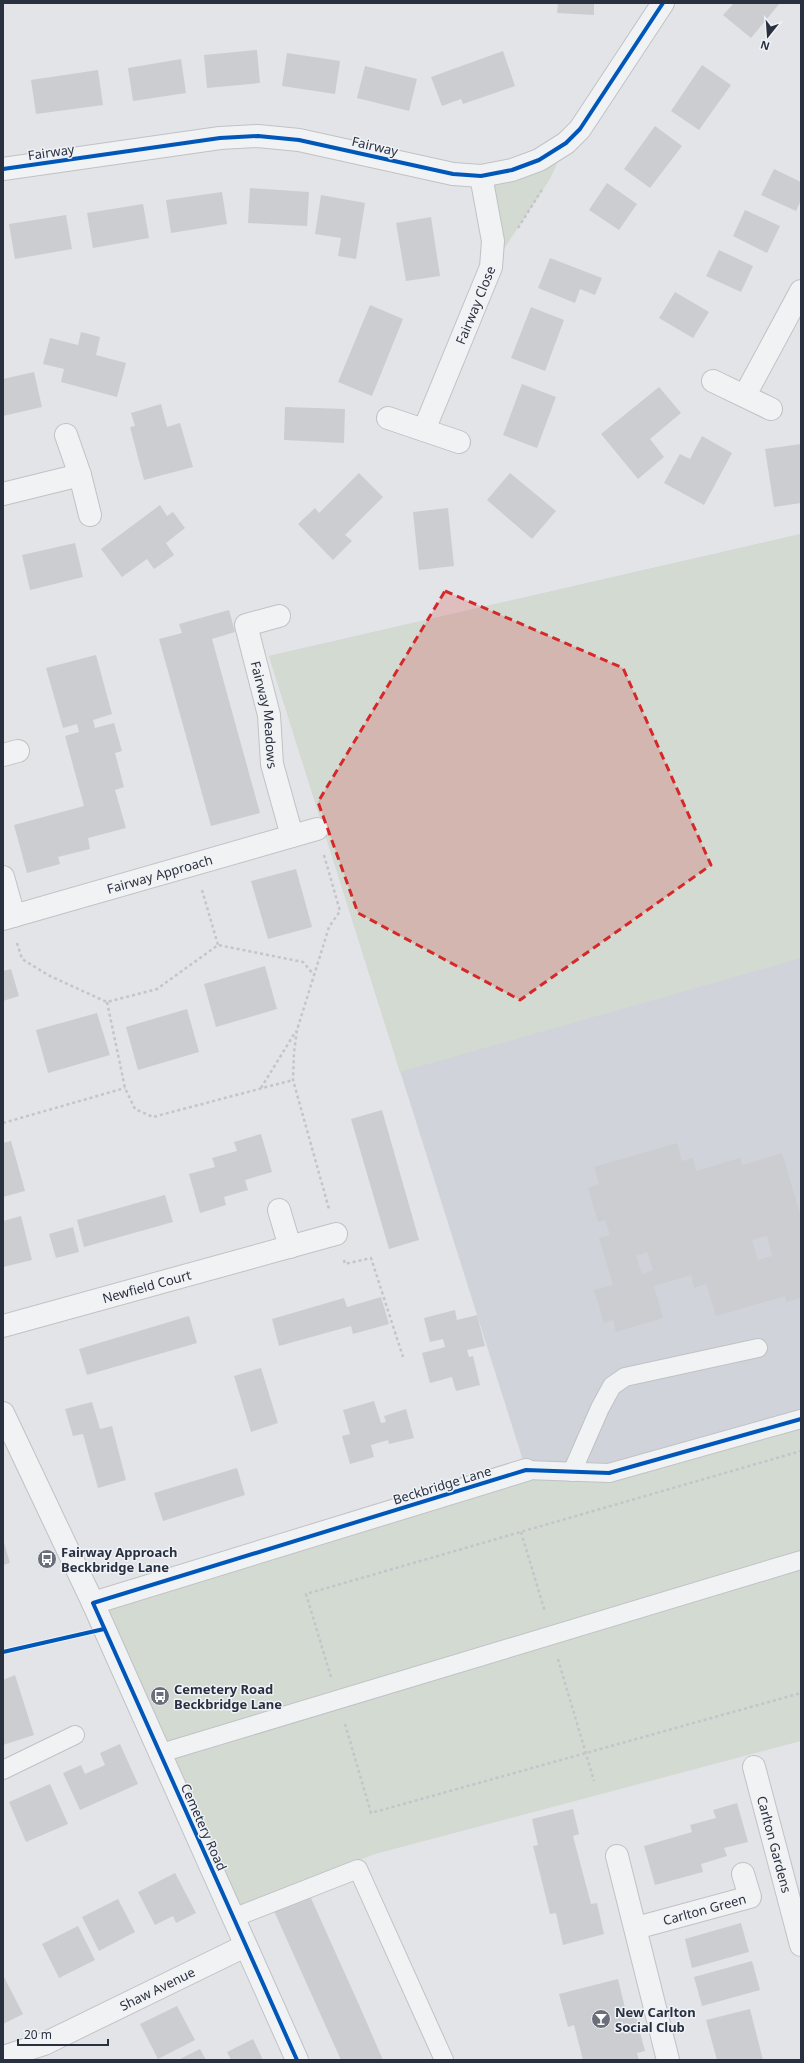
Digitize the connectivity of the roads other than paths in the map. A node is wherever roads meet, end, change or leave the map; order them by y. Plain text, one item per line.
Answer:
1 (663, 3) edge
2 (3, 169) edge
3 (481, 176) junction
4 (801, 291) edge
5 (713, 381) dead end
6 (744, 396) junction
7 (771, 409) dead end
8 (388, 418) dead end
9 (424, 430) junction
10 (66, 435) dead end
11 (460, 442) dead end
12 (80, 475) junction
13 (3, 494) edge
14 (90, 515) dead end
15 (279, 616) dead end
16 (317, 829) road end
17 (292, 836) junction
18 (3, 877) edge
19 (9, 918) edge
20 (279, 1210) dead end
21 (336, 1234) road end
22 (290, 1247) junction
23 (3, 1326) edge
24 (758, 1348) dead end
25 (3, 1413) edge
26 (801, 1419) edge
27 (10, 1445) edge
28 (526, 1470) joint
29 (572, 1472) junction
30 (801, 1560) edge
31 (93, 1603) junction
32 (75, 1735) dead end
33 (161, 1753) junction
34 (754, 1767) dead end
35 (3, 1770) edge
36 (616, 1856) dead end
37 (743, 1874) dead end
38 (233, 1918) junction
39 (636, 1928) junction
40 (801, 1945) edge
41 (245, 1946) junction
42 (3, 2057) edge
43 (297, 2060) edge
44 (444, 2060) edge
45 (668, 2060) edge

1 - 3 street, Fairway
2 - 3 street, Fairway
3 - 9 street, Fairway Close
4 - 6 street
5 - 6 street
6 - 7 street
8 - 9 street
9 - 11 street
10 - 12 street
12 - 13 street
12 - 14 street
15 - 17 street, Fairway Meadows
16 - 17 street, Fairway Approach
17 - 19 street, Fairway Approach
18 - 19 street
20 - 22 street
21 - 22 street, Newfield Court
22 - 23 street, Newfield Court
24 - 29 lane
25 - 27 street
26 - 29 lane, Beckbridge Lane
27 - 31 street
28 - 29 lane, Beckbridge Lane
28 - 31 street, Beckbridge Lane
30 - 33 lane
31 - 33 street, Cemetery Road
32 - 35 lane
33 - 38 street, Cemetery Road
34 - 40 street, Carlton Gardens
36 - 39 street
37 - 39 street, Carlton Green
38 - 41 street, Cemetery Road
38 - 44 lane
39 - 45 street
41 - 42 street, Shaw Avenue
41 - 43 street, Cemetery Road

